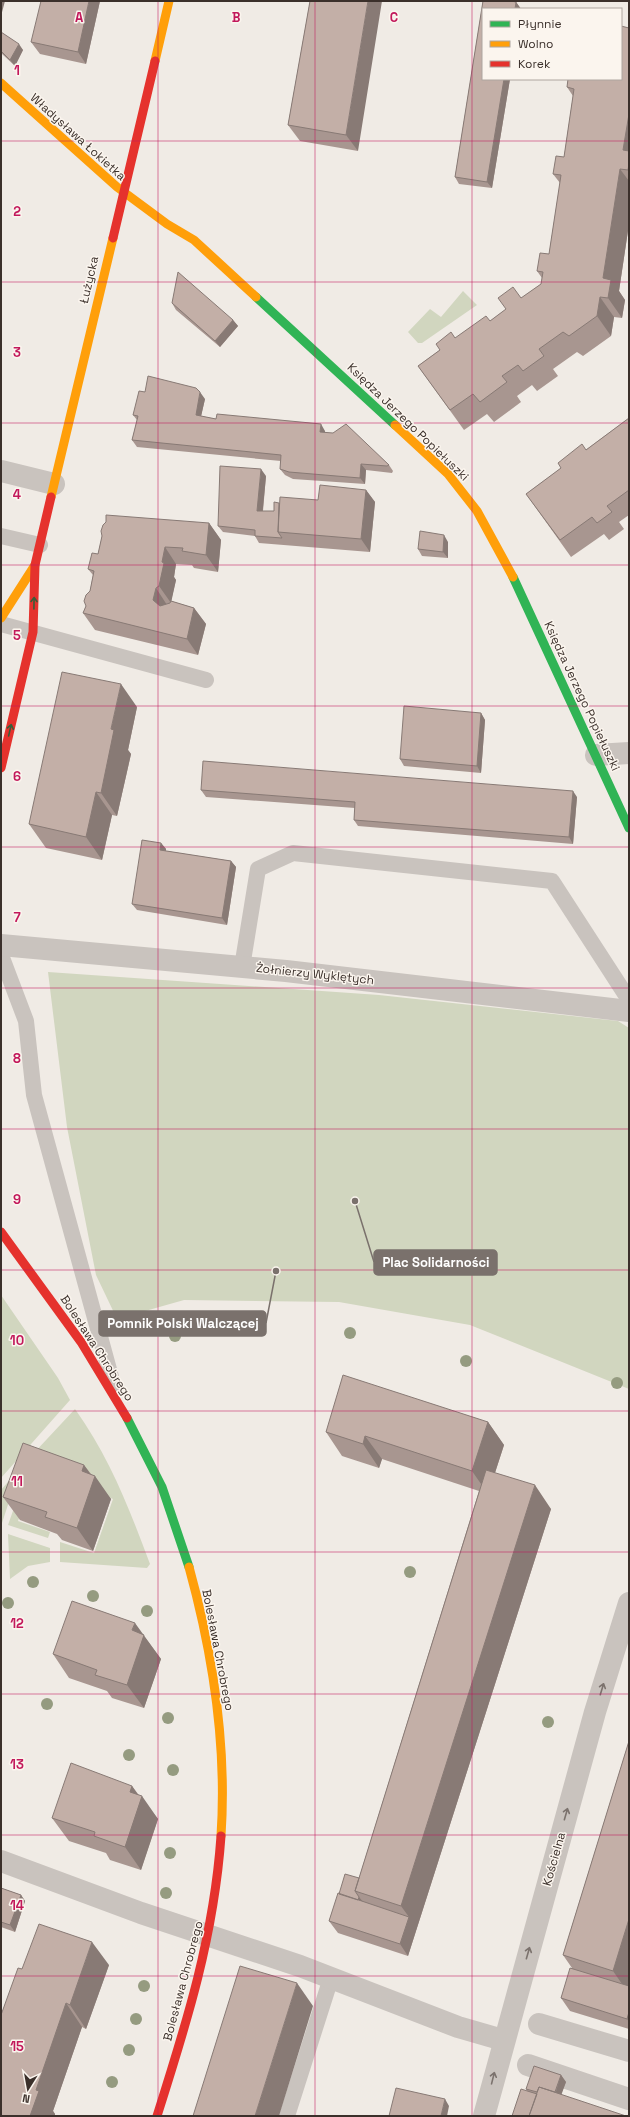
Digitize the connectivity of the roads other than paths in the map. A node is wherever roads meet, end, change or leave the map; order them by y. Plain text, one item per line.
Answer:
1 (169, 1) edge
2 (1, 83) edge
3 (122, 192) junction
4 (1, 471) edge
5 (54, 484) junction
6 (1, 536) edge
7 (40, 545) junction
8 (35, 565) junction
9 (1, 618) edge
10 (1, 624) edge
11 (33, 632) junction
12 (206, 680) dead end
13 (629, 753) edge
14 (596, 755) junction
15 (1, 768) edge
16 (629, 828) edge
17 (1, 945) edge
18 (1, 955) edge
19 (242, 967) junction
20 (629, 1000) edge
21 (629, 1011) edge
22 (1, 1232) edge
23 (117, 1401) junction
24 (629, 1603) edge
25 (622, 1647) edge
26 (1, 1861) edge
27 (209, 1935) junction
28 (331, 1978) junction
29 (539, 2024) dead end
30 (503, 2040) junction
31 (629, 2051) edge
32 (528, 2065) dead end
33 (629, 2099) edge
34 (157, 2116) edge
35 (288, 2116) edge
36 (484, 2116) edge

1 - 3 street, Łużycka
2 - 3 street, Władysława Łokietka
3 - 5 street, Łużycka
3 - 14 street, Księdza Jerzego Popiełuszki
4 - 5 street
5 - 7 street, Łużycka
6 - 7 lane
7 - 8 street, Łużycka
8 - 9 street, Łużycka
11 -> 8 street, Łużycka
10 - 11 lane
11 - 12 lane
15 -> 11 street, Łużycka
13 - 14 street
14 - 16 street, Księdza Jerzego Popiełuszki
17 - 19 street, Żołnierzy Wyklętych
18 - 23 lane
19 - 20 lane
19 - 21 street, Żołnierzy Wyklętych
22 - 23 street, Bolesława Chrobrego
23 - 27 street, Bolesława Chrobrego
24 - 25 street, Kościelna
30 -> 25 street, Kościelna
26 - 27 street
27 - 28 street
27 - 34 street, Bolesława Chrobrego
28 - 30 street
28 - 35 lane
29 - 31 street
36 -> 30 street, Kościelna
32 - 33 street

